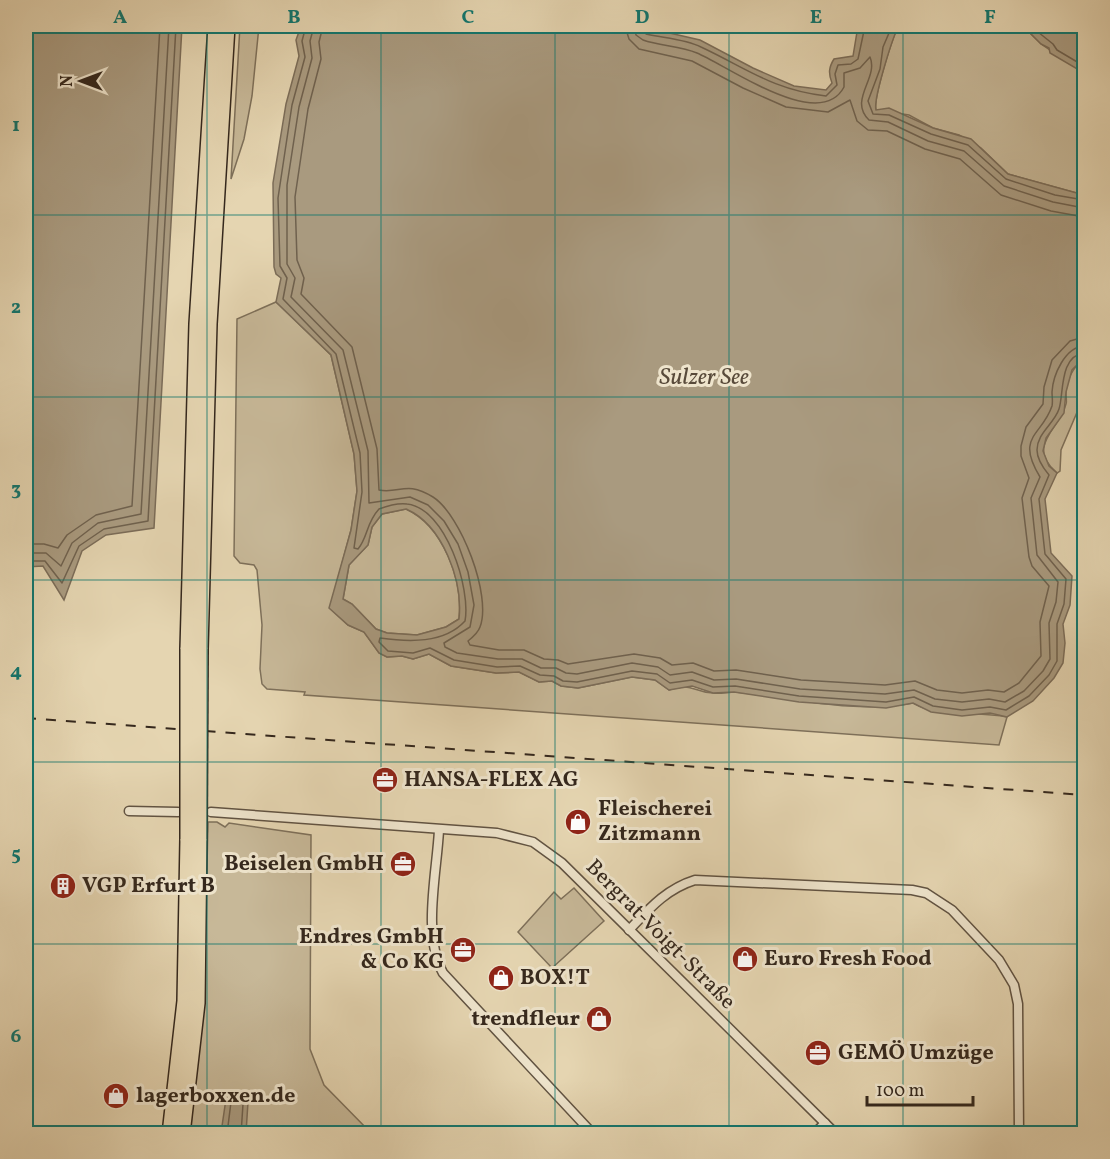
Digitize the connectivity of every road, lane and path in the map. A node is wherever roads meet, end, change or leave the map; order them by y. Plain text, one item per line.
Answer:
1 (216, 26) edge
2 (227, 26) edge
3 (194, 649) junction
4 (129, 811) dead end
5 (178, 812) dead end
6 (211, 812) dead end
7 (439, 830) junction
8 (193, 839) junction
9 (629, 930) junction
10 (825, 1122) junction
11 (170, 1134) edge
12 (182, 1134) edge
13 (593, 1134) edge
14 (814, 1134) edge
15 (837, 1134) edge
16 (1019, 1134) edge

1 - 3 highway
2 - 3 highway
3 - 8 highway, bridge
4 - 5 street
6 - 7 street, Bergrat-Voigt-Straße
7 - 9 street, Bergrat-Voigt-Straße
7 - 13 street
8 - 11 highway
8 - 12 highway
9 - 10 street, Bergrat-Voigt-Straße
9 - 16 street
10 - 14 street
10 - 15 street, Bergrat-Voigt-Straße

